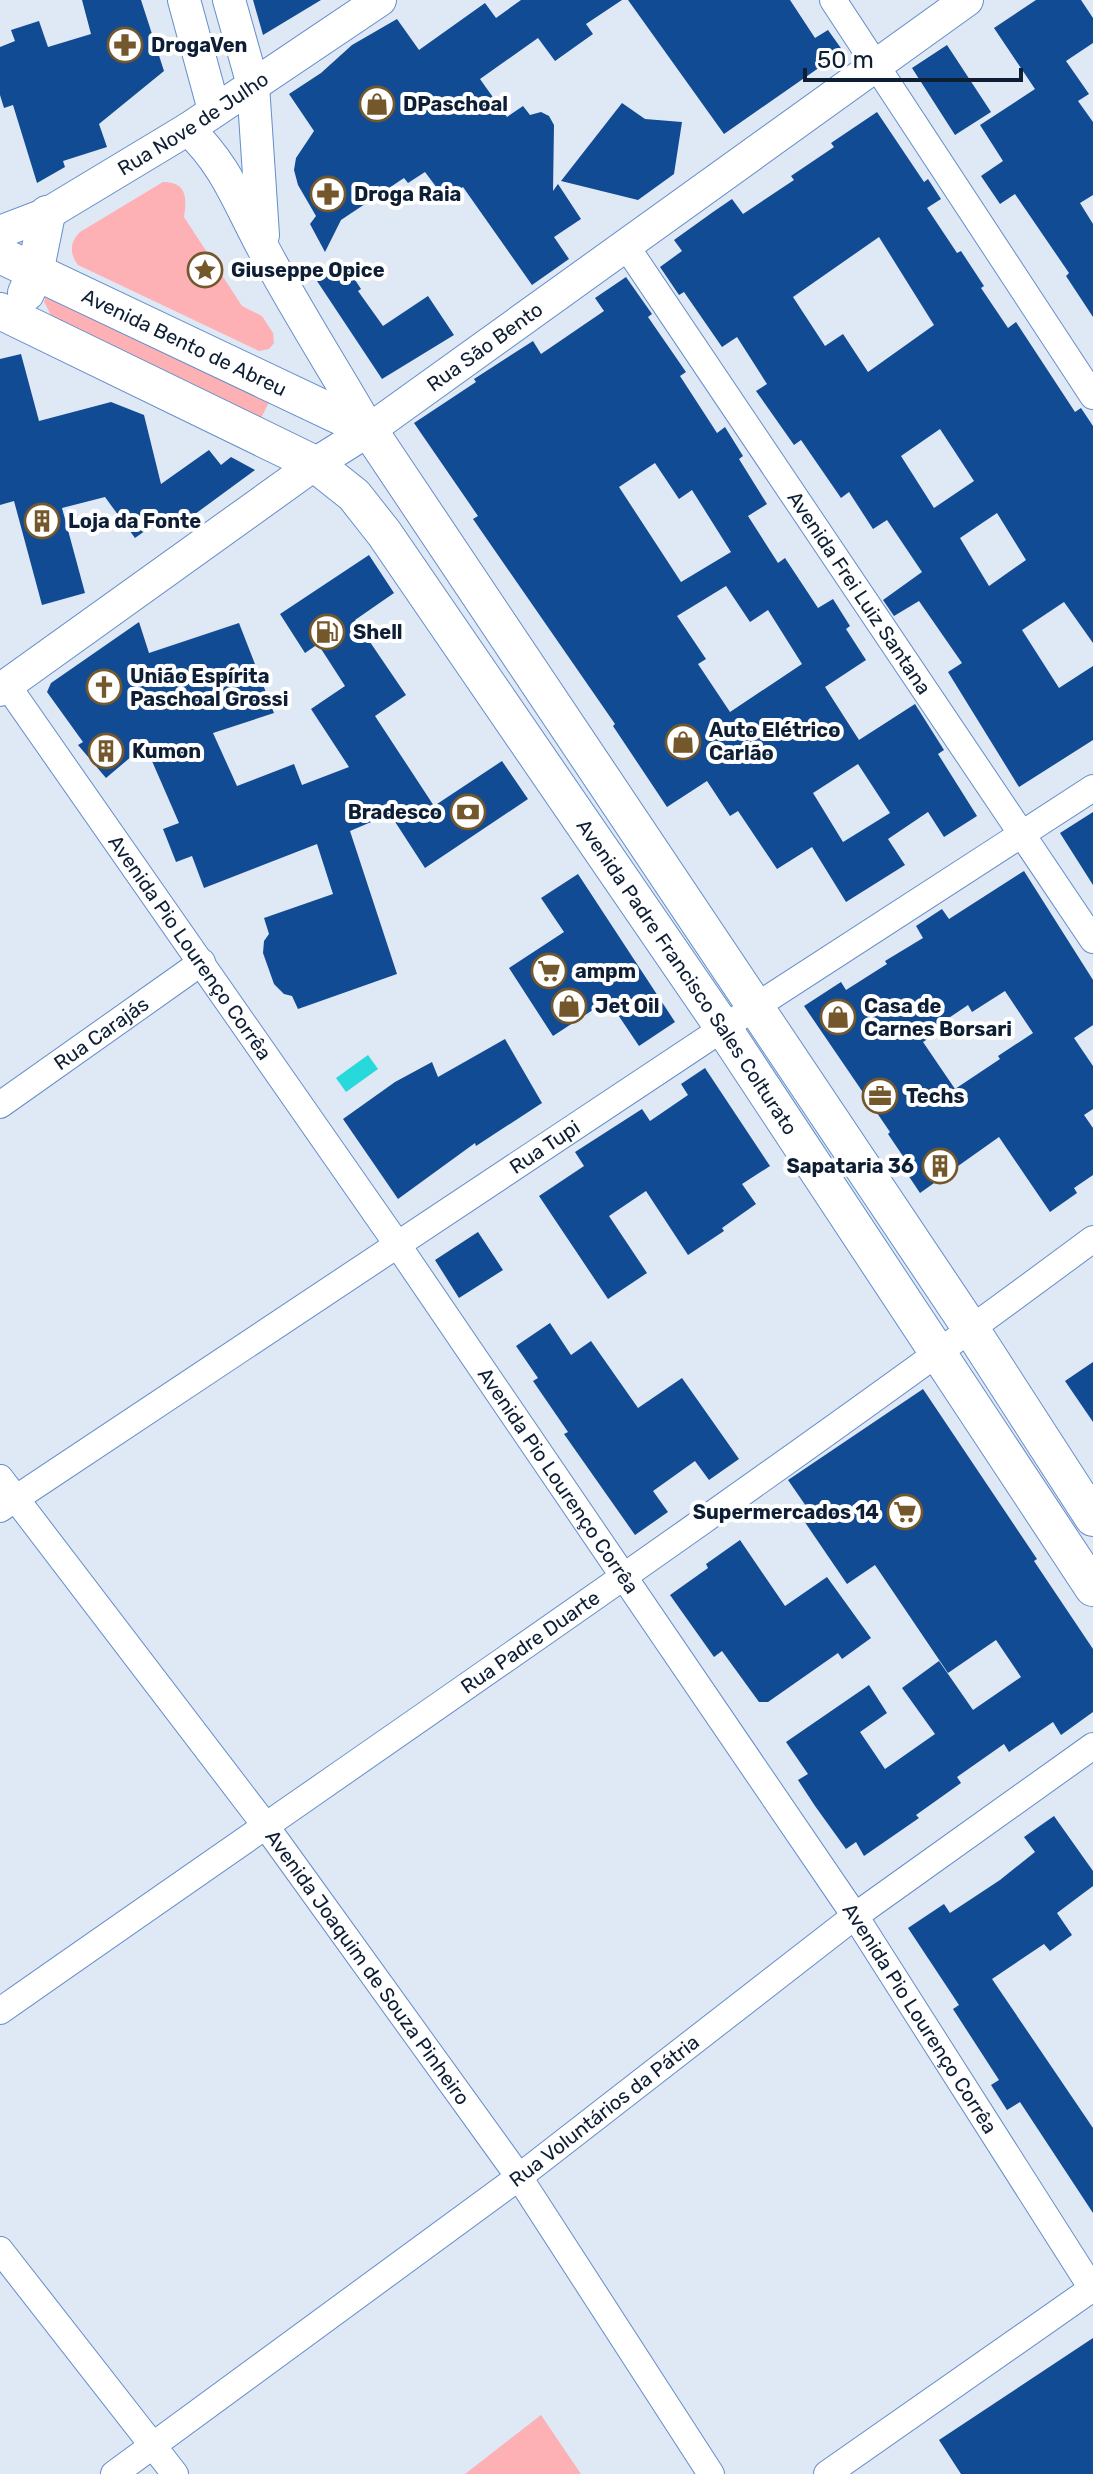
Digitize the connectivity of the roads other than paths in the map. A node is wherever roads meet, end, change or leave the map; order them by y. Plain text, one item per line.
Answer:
1 (184, 0) edge
2 (229, 0) edge
3 (380, 0) edge
4 (833, 0) edge
5 (967, 0) edge
6 (876, 64) junction
7 (253, 85) junction
8 (214, 110) junction
9 (188, 129) junction
10 (47, 214) junction
11 (0, 232) edge
12 (626, 246) junction
13 (263, 250) junction
14 (0, 255) edge
15 (35, 273) junction
16 (8, 314) edge
17 (1093, 396) edge
18 (369, 430) junction
19 (315, 464) junction
20 (3, 687) edge
21 (1093, 788) edge
22 (1024, 834) junction
23 (1093, 940) edge
24 (202, 962) junction
25 (755, 1007) junction
26 (724, 1029) junction
27 (0, 1105) edge
28 (1093, 1239) edge
29 (397, 1244) junction
30 (971, 1329) junction
31 (938, 1353) junction
32 (5, 1495) edge
33 (1093, 1518) edge
34 (624, 1577) junction
35 (1093, 1588) edge
36 (1093, 1746) edge
37 (265, 1825) junction
38 (855, 1916) junction
39 (0, 2011) edge
40 (519, 2177) junction
41 (0, 2250) edge
42 (1093, 2289) edge
43 (154, 2447) junction
44 (114, 2474) edge
45 (175, 2474) edge
46 (711, 2474) edge
47 (827, 2474) edge

1 - 8 street
2 - 7 street
3 - 7 street, Rua Nove de Julho
4 - 6 street
5 - 6 street, Rua São Bento
6 - 12 street, Rua São Bento
6 - 17 street
7 - 8 street, Rua Nove de Julho
7 - 13 street
8 - 9 street, Rua Nove de Julho
9 - 10 street, Rua Nove de Julho
9 - 13 street
10 - 11 street, Rua Nove de Julho
10 - 15 main road
12 - 18 street, Rua São Bento
12 - 22 street, Avenida Frei Luiz Santana
13 - 18 street
14 - 15 main road, Avenida Bento de Abreu
15 - 16 main road
15 - 18 main road, Avenida Bento de Abreu
16 - 19 main road
18 - 19 street, Rua São Bento
18 - 25 main road, Avenida Padre Francisco Sales Colturato
19 - 20 street, Rua São Bento
19 - 26 main road, Avenida Padre Francisco Sales Colturato
20 - 24 street, Avenida Pio Lourenço Corrêa
21 - 22 street, Rua Tupi
22 - 23 street, Avenida Frei Luiz Santana
22 - 25 street, Rua Tupi
24 - 27 street, Rua Carajás
24 - 29 street, Avenida Pio Lourenço Corrêa
25 - 26 street, Rua Tupi
25 - 30 main road, Avenida Padre Francisco Sales Colturato
26 - 29 street, Rua Tupi
26 - 31 main road, Avenida Padre Francisco Sales Colturato
28 - 30 street, Rua Padre Duarte
29 - 32 street, Rua Tupi
29 - 34 street, Avenida Pio Lourenço Corrêa
30 - 31 street, Rua Padre Duarte
30 - 33 main road, Avenida Padre Francisco Sales Colturato
31 - 34 street, Rua Padre Duarte
31 - 35 main road, Avenida Padre Francisco Sales Colturato
32 - 37 street, Avenida Joaquim de Souza Pinheiro
34 - 37 street, Rua Padre Duarte
34 - 38 street, Avenida Pio Lourenço Corrêa
36 - 38 street, Rua Voluntários da Pátria
37 - 39 street, Rua Padre Duarte
37 - 40 street, Avenida Joaquim de Souza Pinheiro
38 - 40 street, Rua Voluntários da Pátria
38 - 42 street, Avenida Pio Lourenço Corrêa
40 - 43 street, Rua Voluntários da Pátria
40 - 46 street, Avenida Joaquim de Souza Pinheiro
41 - 43 street
42 - 47 street
43 - 44 street, Rua Voluntários da Pátria
43 - 45 street

